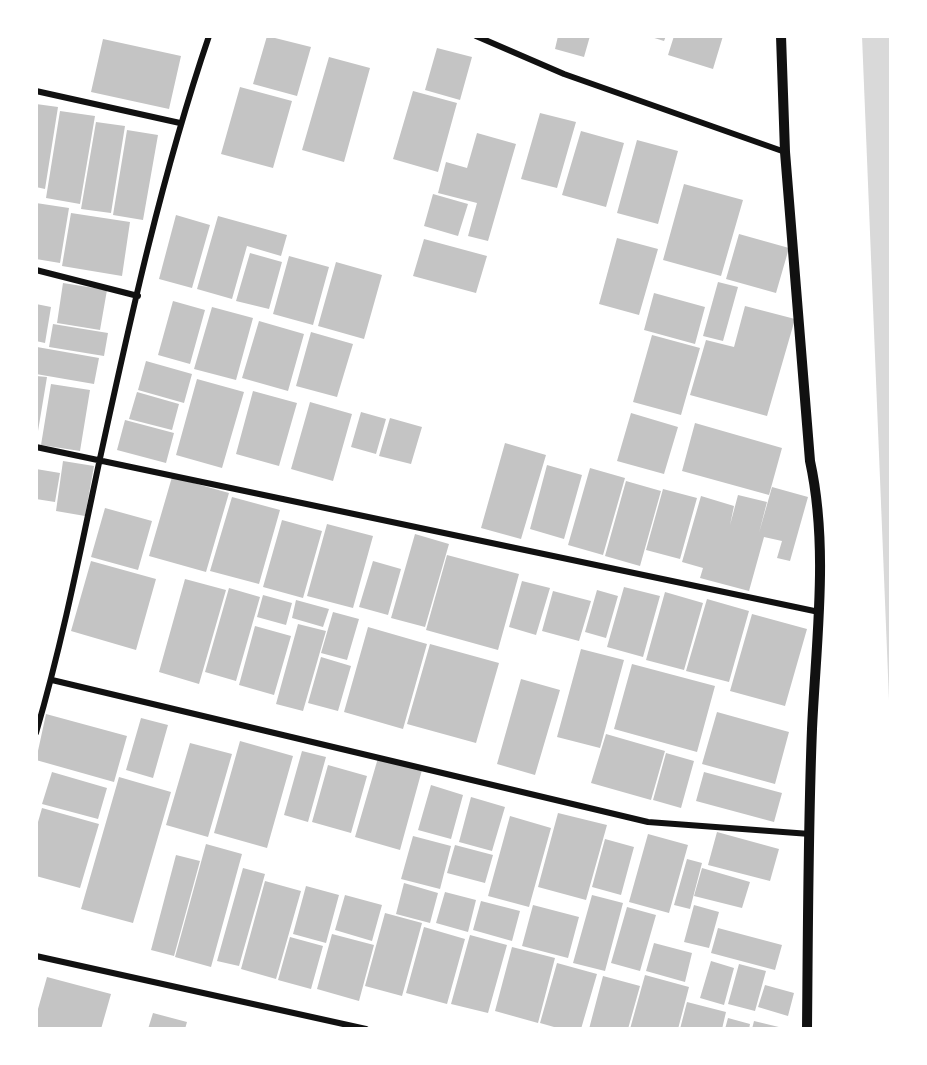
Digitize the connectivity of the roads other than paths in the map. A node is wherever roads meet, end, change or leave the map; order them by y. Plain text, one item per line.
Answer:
1 (209, 36) edge
2 (476, 36) edge
3 (781, 36) edge
4 (36, 91) edge
5 (180, 123) junction
6 (785, 153) junction
7 (36, 270) edge
8 (138, 296) junction
9 (36, 447) edge
10 (100, 461) junction
11 (819, 612) junction
12 (52, 680) junction
13 (36, 733) edge
14 (810, 834) junction
15 (36, 956) edge
16 (366, 1029) edge
17 (807, 1029) edge

1 - 5 street
2 - 6 street
3 - 6 street
4 - 5 street
5 - 8 street
6 - 11 street
7 - 8 street
8 - 10 street
9 - 10 street
10 - 11 street
10 - 12 street
11 - 14 street
12 - 13 street
12 - 14 street
14 - 17 street
15 - 16 street

